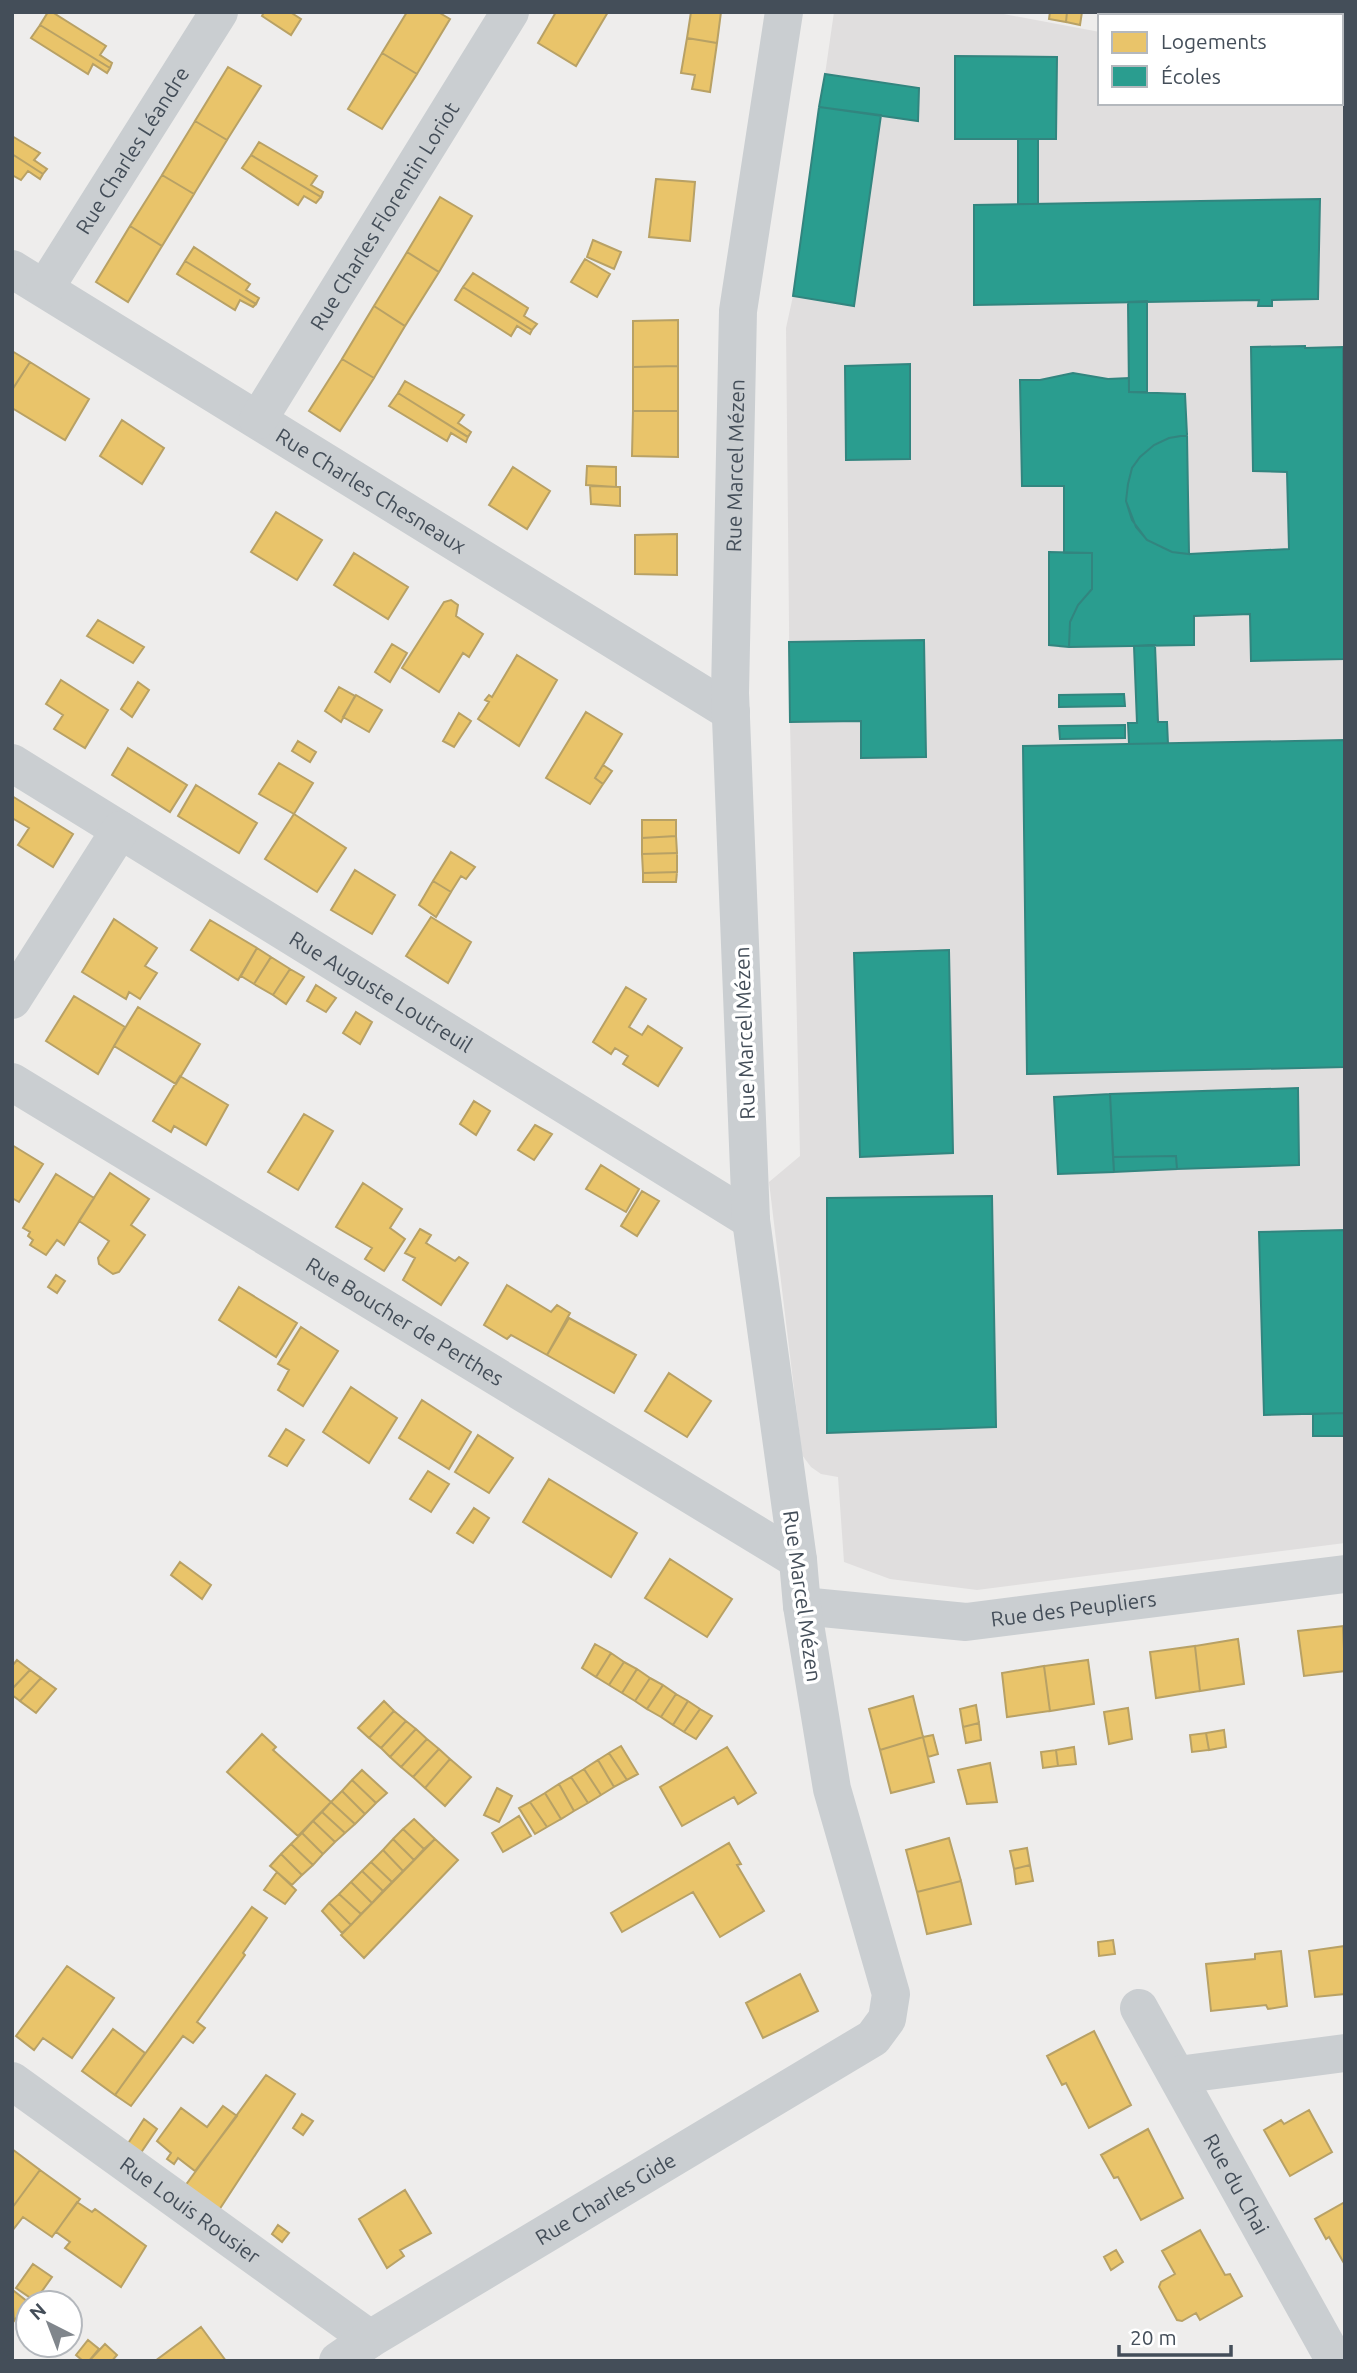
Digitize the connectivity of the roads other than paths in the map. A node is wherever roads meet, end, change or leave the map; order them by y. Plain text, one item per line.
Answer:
1 (219, 12) edge
2 (510, 12) edge
3 (784, 12) edge
4 (12, 269) edge
5 (45, 289) junction
6 (258, 420) junction
7 (731, 712) junction
8 (12, 763) edge
9 (120, 830) junction
10 (12, 1000) edge
11 (12, 1082) edge
12 (751, 1220) junction
13 (798, 1560) junction
14 (1345, 1574) edge
15 (802, 1606) junction
16 (1139, 2008) dead end
17 (873, 2038) joint
18 (1345, 2053) edge
19 (1178, 2075) junction
20 (12, 2081) edge
21 (370, 2339) junction
22 (338, 2361) edge
23 (1335, 2361) edge

1 - 5 street, Rue Charles Léandre
2 - 6 street, Rue Charles Florentin Loriot
3 - 7 street, Rue Marcel Mézen
4 - 5 street, Rue Charles Chesneaux
5 - 6 street, Rue Charles Chesneaux
6 - 7 street, Rue Charles Chesneaux
7 - 12 street, Rue Marcel Mézen
8 - 9 street, Rue Auguste Loutreuil
9 - 10 street
9 - 12 street, Rue Auguste Loutreuil
11 - 13 street, Rue Boucher de Perthes
12 - 13 street, Rue Marcel Mézen
13 - 15 street, Rue Marcel Mézen
14 - 15 street, Rue des Peupliers
15 - 17 street, Rue Marcel Mézen
16 - 19 street, Rue du Chai
17 - 21 street, Rue Charles Gide
18 - 19 street
19 - 23 street, Rue du Chai
20 - 21 street, Rue Louis Rousier
21 - 22 street, Rue Charles Gide

